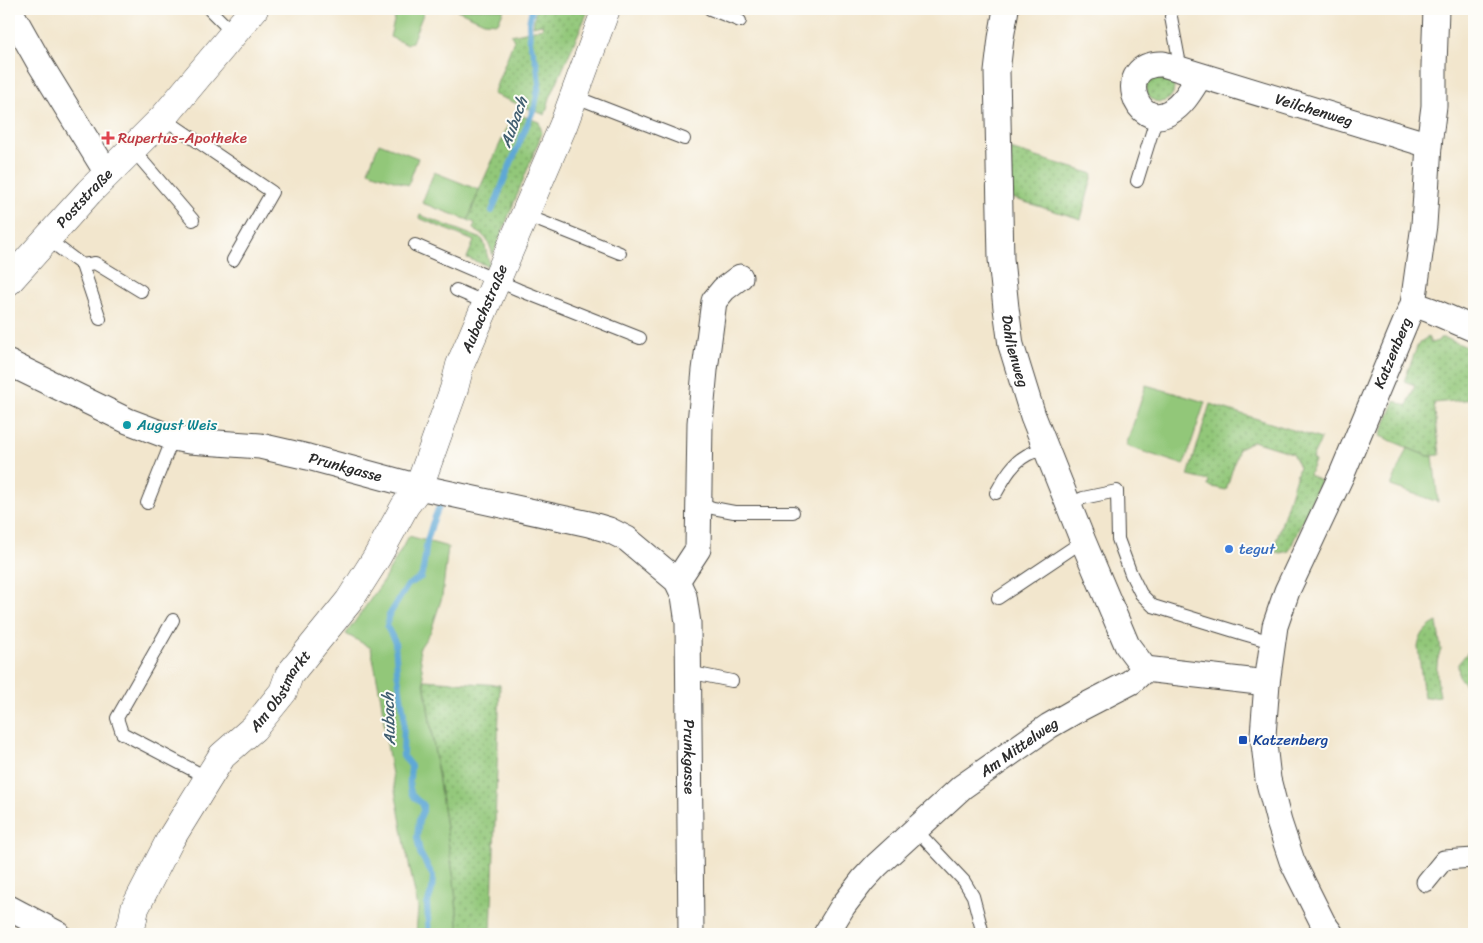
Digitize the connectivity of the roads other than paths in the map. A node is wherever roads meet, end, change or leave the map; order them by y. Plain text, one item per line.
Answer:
1 (9, 9) edge
2 (209, 9) edge
3 (254, 9) edge
4 (606, 9) edge
5 (710, 9) edge
6 (1006, 9) edge
7 (1436, 9) edge
8 (1171, 17) dead end
9 (740, 21) dead end
10 (233, 33) junction
11 (1191, 73) junction
12 (573, 96) junction
13 (1157, 116) junction
14 (163, 118) junction
15 (684, 139) dead end
16 (1429, 145) junction
17 (133, 150) junction
18 (107, 173) junction
19 (1137, 181) dead end
20 (525, 215) junction
21 (193, 220) dead end
22 (46, 238) junction
23 (415, 245) dead end
24 (620, 254) dead end
25 (233, 260) dead end
26 (82, 265) junction
27 (740, 278) dead end
28 (9, 280) edge
29 (456, 290) dead end
30 (141, 292) dead end
31 (492, 292) junction
32 (1413, 304) junction
33 (100, 319) dead end
34 (1474, 329) edge
35 (640, 338) dead end
36 (9, 364) edge
37 (173, 438) junction
38 (1046, 447) junction
39 (418, 487) junction
40 (996, 493) dead end
41 (147, 503) dead end
42 (698, 503) junction
43 (1069, 504) junction
44 (793, 512) dead end
45 (1083, 541) junction
46 (677, 581) junction
47 (998, 598) dead end
48 (349, 600) joint
49 (173, 620) dead end
50 (1272, 642) junction
51 (1145, 668) junction
52 (688, 672) junction
53 (732, 681) dead end
54 (1267, 683) junction
55 (208, 778) junction
56 (916, 830) junction
57 (1474, 858) edge
58 (1426, 882) dead end
59 (9, 908) edge
60 (58, 934) edge
61 (127, 934) edge
62 (691, 934) edge
63 (826, 934) edge
64 (983, 934) edge
65 (1331, 934) edge

1 - 18 street
2 - 10 lane
3 - 10 main road, Poststraße
4 - 12 main road, Aubachstraße
5 - 9 lane
6 - 38 street, Dahlienweg
7 - 16 street, Katzenberg
8 - 11 lane
10 - 14 main road, Poststraße
11 - 13 street
11 - 13 street, Veilchenweg
11 - 16 street, Veilchenweg
12 - 15 lane
12 - 20 main road, Aubachstraße
13 - 19 lane
14 - 17 main road, Poststraße
14 - 25 lane
16 - 32 street, Katzenberg
17 - 18 main road, Poststraße
17 - 21 lane
18 - 22 main road, Poststraße
20 - 24 lane
20 - 31 main road, Aubachstraße
22 - 26 lane
22 - 28 main road, Poststraße
23 - 31 lane
26 - 30 lane
26 - 33 lane
27 - 42 street
29 - 31 lane
31 - 35 lane
31 - 39 main road, Aubachstraße
32 - 34 street
32 - 50 street, Katzenberg
36 - 37 street, Prunkgasse
37 - 39 street, Prunkgasse
37 - 41 lane
38 - 40 lane
38 - 43 street, Dahlienweg
39 - 46 street, Prunkgasse
39 - 48 main road, Aubachstraße
42 - 44 lane
42 - 46 street
43 - 45 street, Dahlienweg
43 - 50 lane
45 - 47 lane
45 - 51 street, Dahlienweg
46 - 52 street, Prunkgasse
48 - 55 main road, Am Obstmarkt
49 - 55 lane
50 - 54 street, Katzenberg
51 - 54 street
51 - 56 street, Am Mittelweg
52 - 53 lane
52 - 62 street, Prunkgasse
54 - 65 street, Katzenberg
55 - 61 main road, Am Obstmarkt
56 - 63 street, Am Mittelweg
56 - 64 lane
57 - 58 street
59 - 60 street

